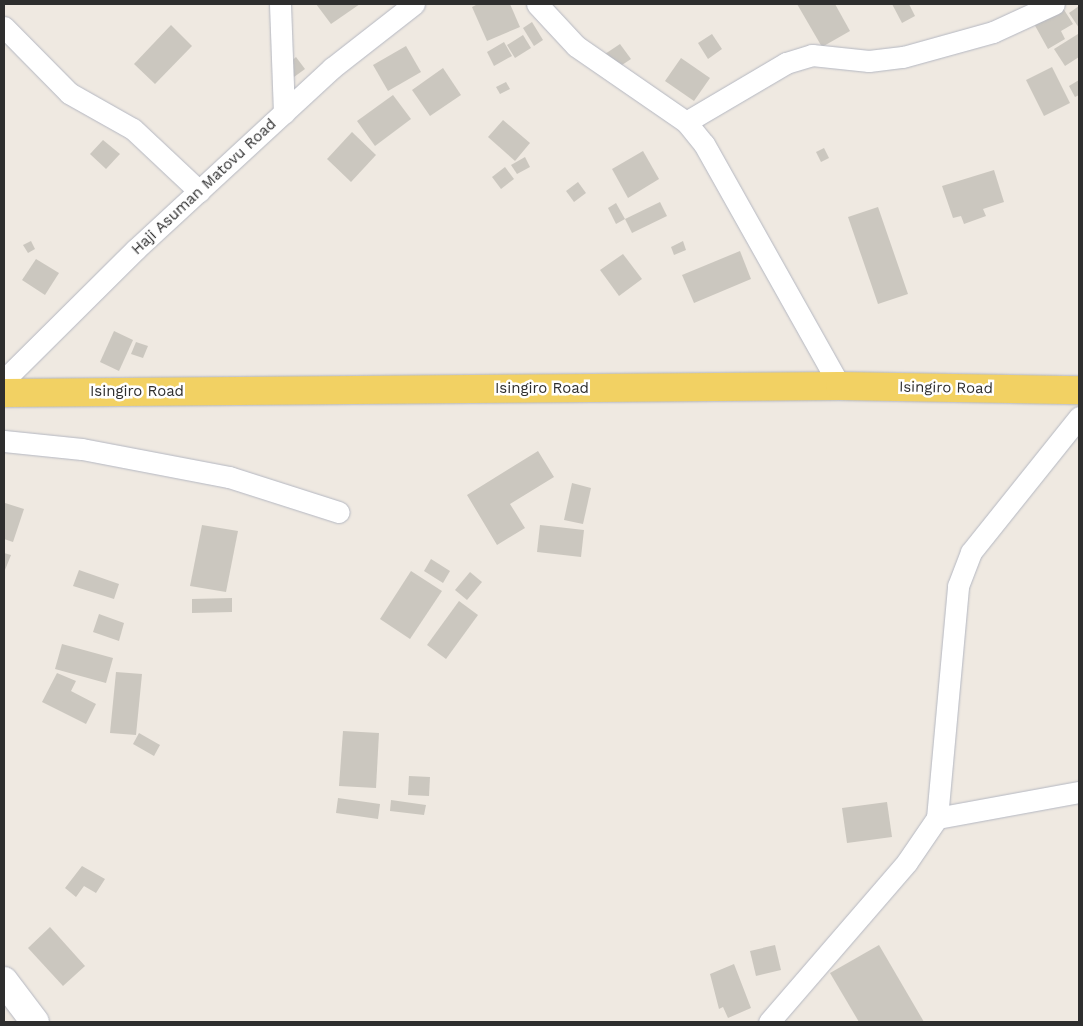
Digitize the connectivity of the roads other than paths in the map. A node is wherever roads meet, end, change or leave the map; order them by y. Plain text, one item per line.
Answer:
1 (280, 4) edge
2 (414, 4) edge
3 (538, 4) edge
4 (1054, 4) edge
5 (4, 27) edge
6 (284, 113) junction
7 (686, 122) junction
8 (200, 191) junction
9 (4, 380) edge
10 (840, 386) junction
11 (1079, 390) edge
12 (4, 393) edge
13 (1079, 418) edge
14 (4, 441) edge
15 (338, 512) dead end
16 (1079, 792) edge
17 (937, 818) junction
18 (4, 981) edge
19 (35, 1022) edge
20 (769, 1022) edge

1 - 6 street
2 - 6 street, Haji Asuman Matovu Road
3 - 7 street
4 - 7 street
5 - 8 street
6 - 8 street, Haji Asuman Matovu Road
7 - 10 street
8 - 9 street, Haji Asuman Matovu Road
10 - 11 main road, Isingiro Road
10 - 12 main road, Isingiro Road
13 - 17 street
14 - 15 street
16 - 17 street
17 - 20 street
18 - 19 main road

